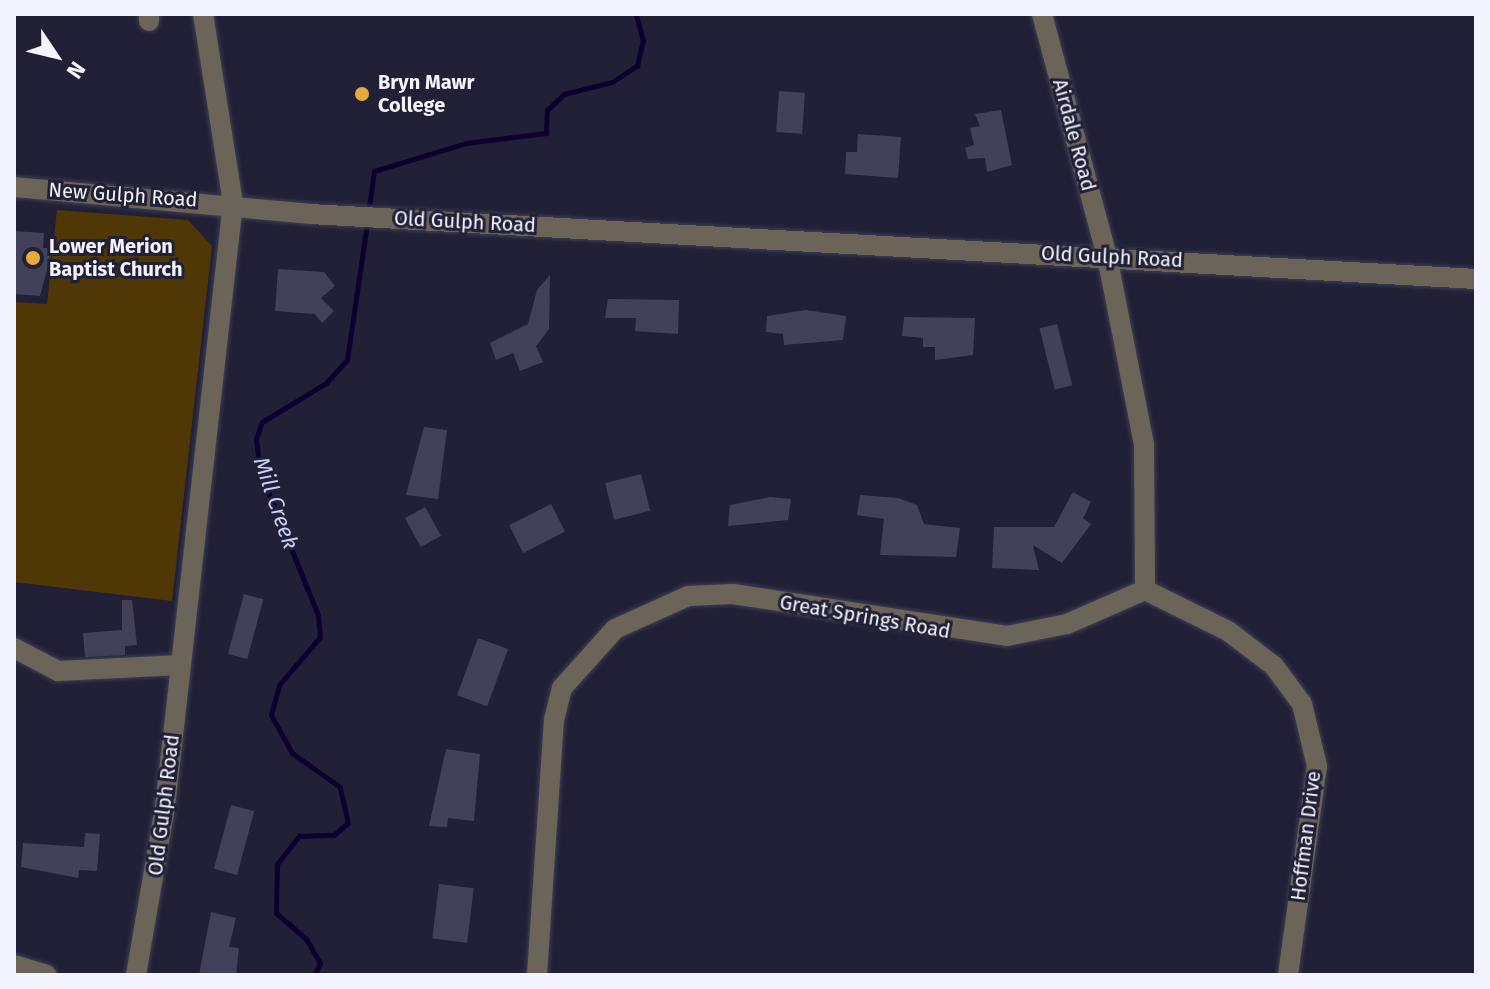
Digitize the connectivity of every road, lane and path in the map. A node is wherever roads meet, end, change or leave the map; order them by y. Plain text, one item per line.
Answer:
1 (203, 14) edge
2 (1042, 14) edge
3 (14, 187) edge
4 (233, 203) junction
5 (1107, 256) junction
6 (1476, 279) edge
7 (1145, 590) junction
8 (14, 648) edge
9 (181, 665) junction
10 (14, 965) edge
11 (46, 975) edge
12 (136, 975) edge
13 (537, 975) edge
14 (1288, 975) edge

1 - 4 street
2 - 5 street, Airdale Road
3 - 4 street, New Gulph Road
4 - 5 street, Old Gulph Road
4 - 9 street, Old Gulph Road
5 - 6 street, Old Gulph Road
5 - 7 street
7 - 13 street, Great Springs Road
7 - 14 street, Hoffman Drive
8 - 9 street
9 - 12 street, Old Gulph Road
10 - 11 street

